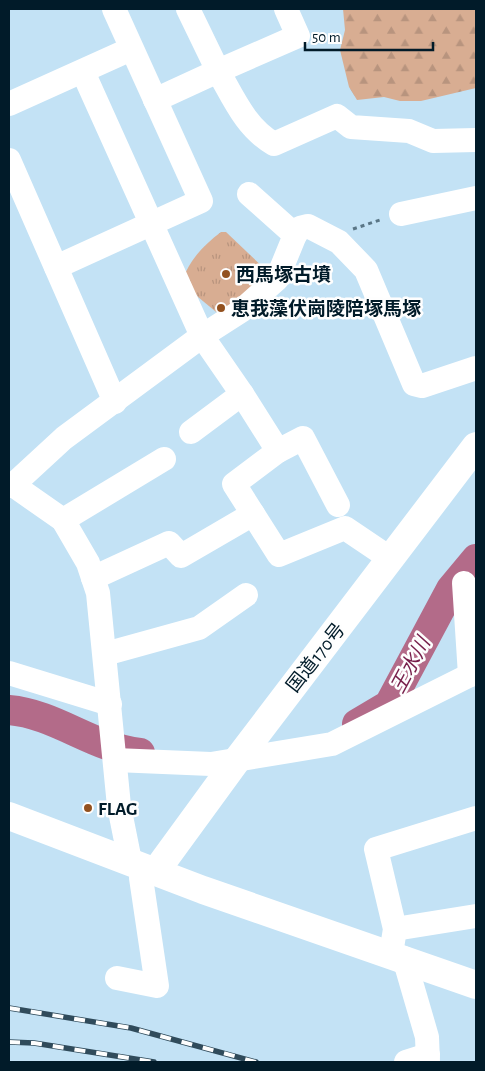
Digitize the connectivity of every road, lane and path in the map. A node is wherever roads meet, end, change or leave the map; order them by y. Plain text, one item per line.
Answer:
1 (114, 9) edge
2 (188, 9) edge
3 (286, 9) edge
4 (131, 49) junction
5 (218, 71) junction
6 (83, 72) junction
7 (155, 100) junction
8 (9, 104) edge
9 (476, 140) edge
10 (9, 160) edge
11 (249, 194) dead end
12 (476, 198) edge
13 (401, 214) joint
14 (150, 224) junction
15 (295, 235) junction
16 (332, 239) junction
17 (56, 266) junction
18 (202, 336) junction
19 (476, 368) edge
20 (242, 394) junction
21 (115, 402) junction
22 (191, 432) dead end
23 (476, 446) edge
24 (278, 451) junction
25 (164, 459) dead end
26 (11, 485) edge
27 (338, 505) dead end
28 (253, 514) junction
29 (63, 520) junction
30 (391, 559) junction
31 (93, 578) junction
32 (464, 584) dead end
33 (246, 595) dead end
34 (105, 654) junction
35 (9, 673) edge
36 (473, 674) edge
37 (110, 704) junction
38 (114, 753) junction
39 (237, 760) junction
40 (9, 816) edge
41 (476, 818) edge
42 (144, 866) junction
43 (476, 916) edge
44 (397, 947) junction
45 (118, 978) dead end
46 (476, 985) edge
47 (421, 1060) edge

1 - 4 street
2 - 5 street
3 - 5 street
4 - 6 street
4 - 7 street
5 - 7 street
5 - 9 street
6 - 8 street
6 - 14 street
7 - 14 street
10 - 17 street
11 - 15 street
12 - 13 street
13 - 16 path
14 - 17 street
14 - 18 street
15 - 16 street
15 - 18 street
16 - 19 street
17 - 21 street
18 - 20 street
18 - 21 street
20 - 22 street
20 - 24 street
21 - 26 street
23 - 30 highway, 国道170号
24 - 27 street
24 - 28 street
25 - 29 street
26 - 29 street
28 - 30 street
28 - 31 street
29 - 31 street
30 - 39 highway, 国道170号
31 - 34 street
32 - 36 street
33 - 34 street
34 - 37 street
35 - 37 street
36 - 39 street
37 - 38 street
38 - 39 street
38 - 42 street
39 - 42 highway, 国道170号
40 - 42 highway
41 - 44 street
42 - 44 highway
42 - 45 street
43 - 44 street
44 - 46 highway
44 - 47 street

